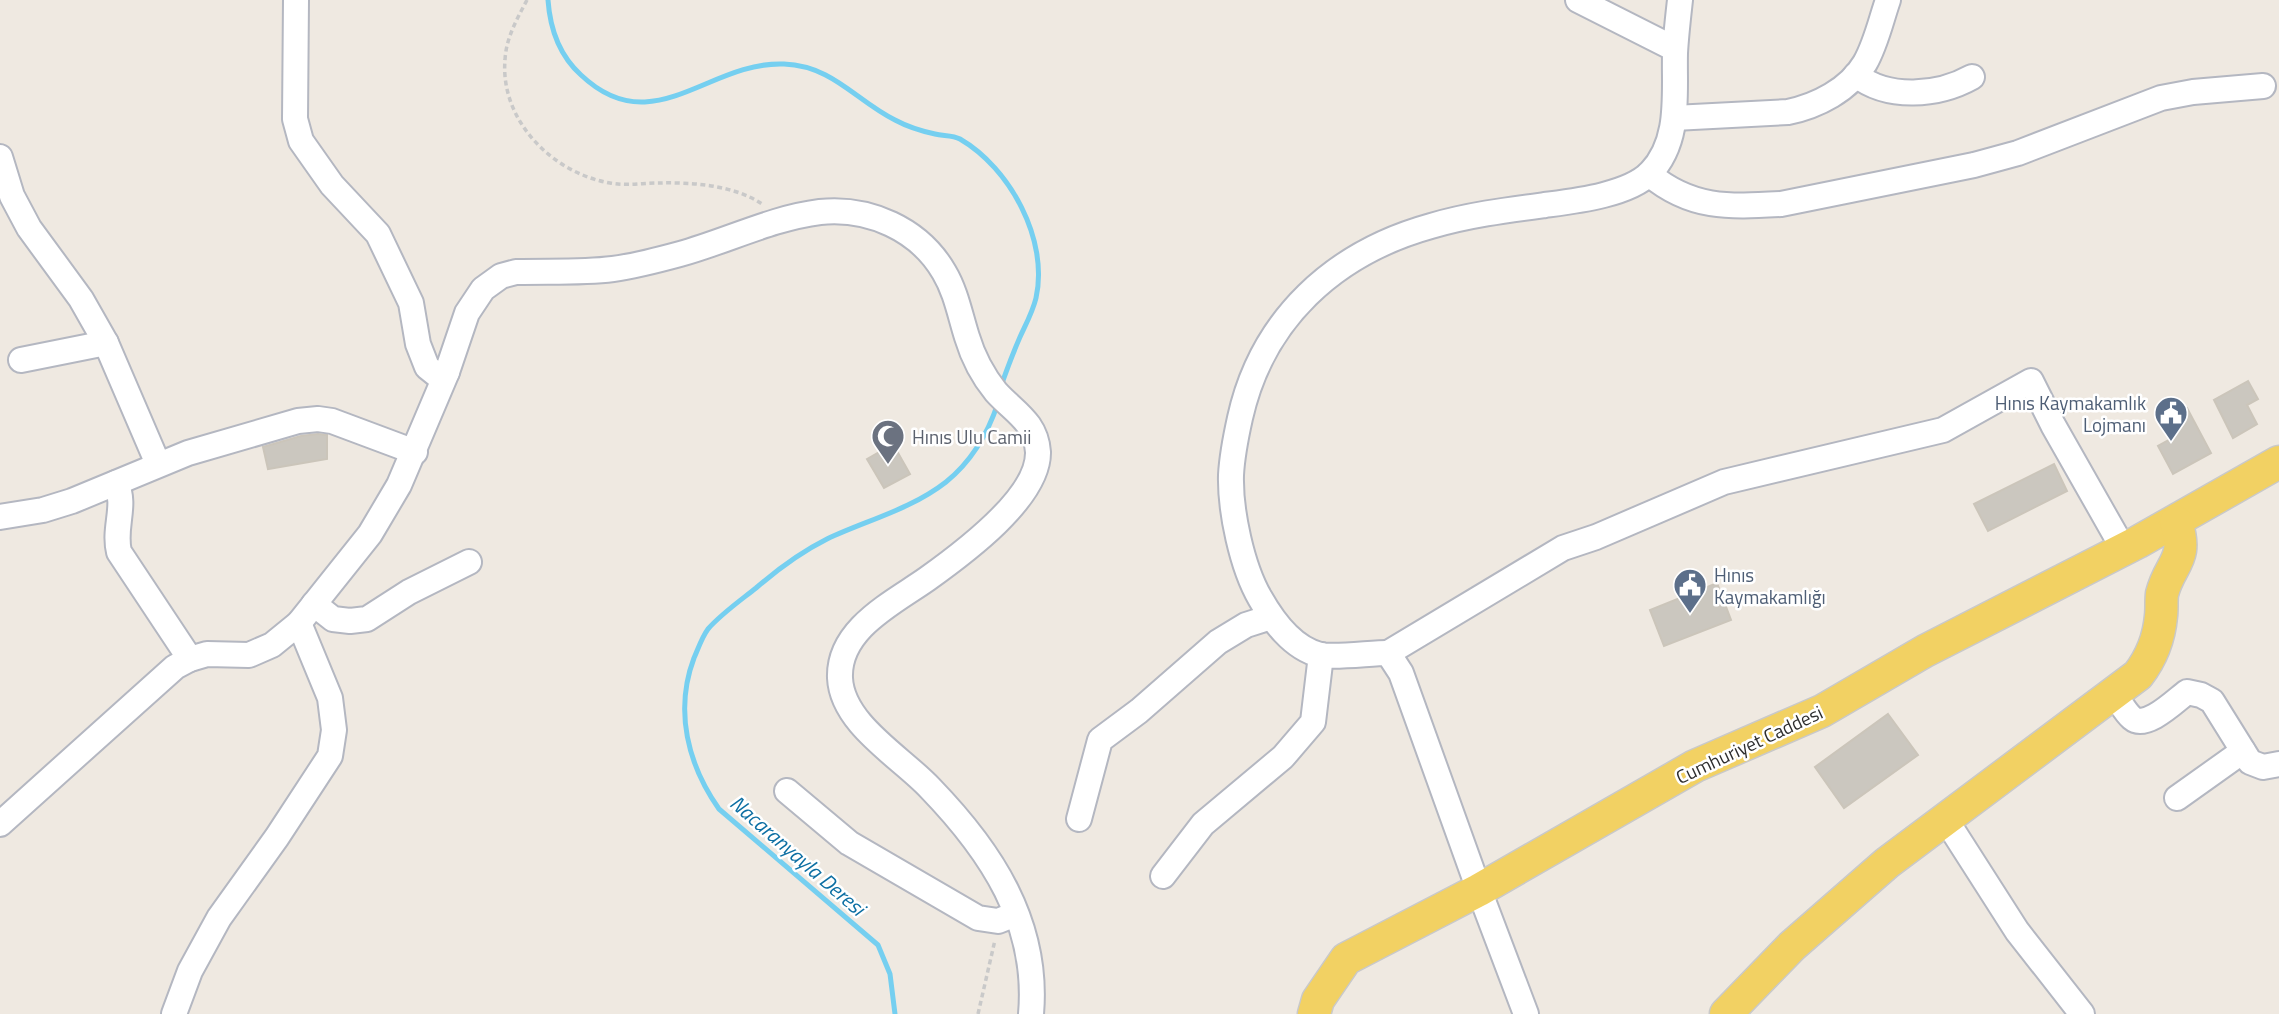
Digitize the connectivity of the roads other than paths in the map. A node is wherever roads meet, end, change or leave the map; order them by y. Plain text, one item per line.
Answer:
1 (296, 0) edge
2 (1578, 0) edge
3 (1680, 0) edge
4 (1888, 0) edge
5 (1675, 49) junction
6 (1856, 75) junction
7 (1972, 78) dead end
8 (2263, 86) dead end
9 (1674, 118) junction
10 (0, 158) edge
11 (1649, 174) junction
12 (106, 343) junction
13 (21, 360) dead end
14 (447, 372) junction
15 (415, 453) junction
16 (2279, 462) edge
17 (158, 464) junction
18 (116, 483) junction
19 (0, 517) edge
20 (2176, 522) junction
21 (2131, 546) junction
22 (469, 562) dead end
23 (2162, 593) junction
24 (306, 613) junction
25 (1271, 617) junction
26 (1388, 653) junction
27 (1321, 655) junction
28 (190, 659) junction
29 (2115, 695) junction
30 (2243, 751) junction
31 (2279, 764) edge
32 (787, 791) dead end
33 (2176, 798) dead end
34 (1079, 819) dead end
35 (1946, 820) junction
36 (0, 824) edge
37 (1163, 876) dead end
38 (1479, 890) junction
39 (1007, 917) junction
40 (174, 1014) edge
41 (1031, 1014) edge
42 (1314, 1014) edge
43 (1526, 1014) edge
44 (1726, 1014) edge
45 (2082, 1014) edge

1 - 14 street
2 - 5 street
3 - 5 street
4 - 6 street
5 - 9 street
6 - 7 street
6 - 9 street
8 - 11 street
9 - 11 street
10 - 12 street
11 - 25 street
12 - 13 street
12 - 17 street
14 - 15 street
14 - 39 street
15 - 17 street
15 - 24 street
16 - 20 main road, Cumhuriyet Caddesi
17 - 18 street
18 - 19 street
18 - 28 street
20 - 21 main road, Cumhuriyet Caddesi
20 - 23 main road
21 - 23 main road
21 - 26 street
21 - 38 main road, Cumhuriyet Caddesi
22 - 24 street
23 - 29 main road
24 - 28 street
24 - 40 street
25 - 27 street
25 - 34 street
26 - 27 street
26 - 38 street
27 - 37 street
28 - 36 street
29 - 30 street
29 - 35 main road
30 - 31 street
30 - 33 street
32 - 39 street
35 - 44 main road
35 - 45 street
38 - 42 main road, Cumhuriyet Caddesi
38 - 43 street
39 - 41 street

